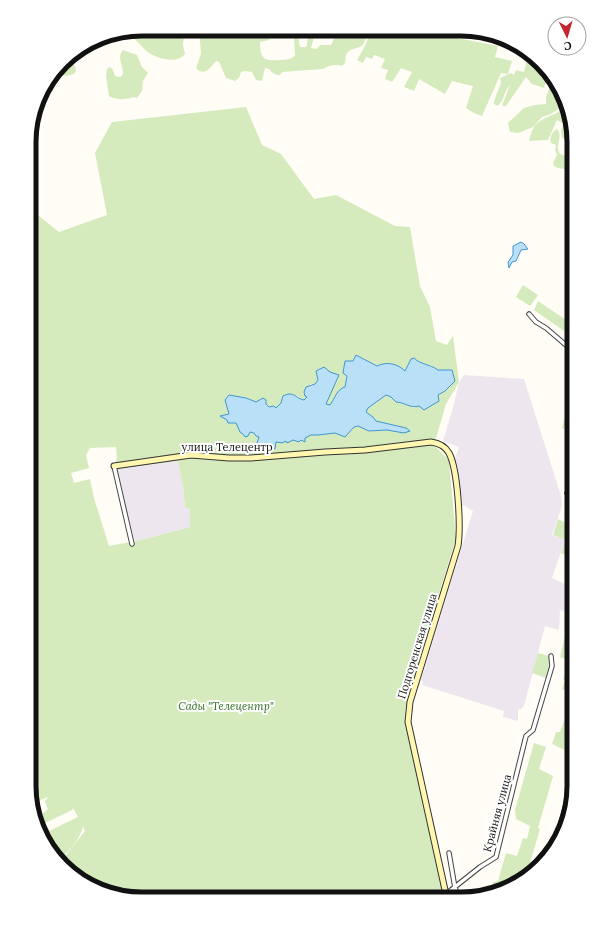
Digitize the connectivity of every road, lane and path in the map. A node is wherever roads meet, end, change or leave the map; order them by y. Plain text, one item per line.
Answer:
1 (529, 314) dead end
2 (567, 346) edge
3 (422, 443) joint
4 (114, 466) joint
5 (132, 544) dead end
6 (551, 656) dead end
7 (449, 853) dead end
8 (455, 888) junction
9 (445, 892) edge
10 (450, 892) edge
11 (457, 892) edge

1 - 2 street
3 - 4 street, улица Телецентр
3 - 9 street, Подгоренская улица
4 - 5 street, улица Телецентр
6 - 8 street, Крайняя улица
7 - 8 street
8 - 10 street, Крайняя улица
8 - 11 street

